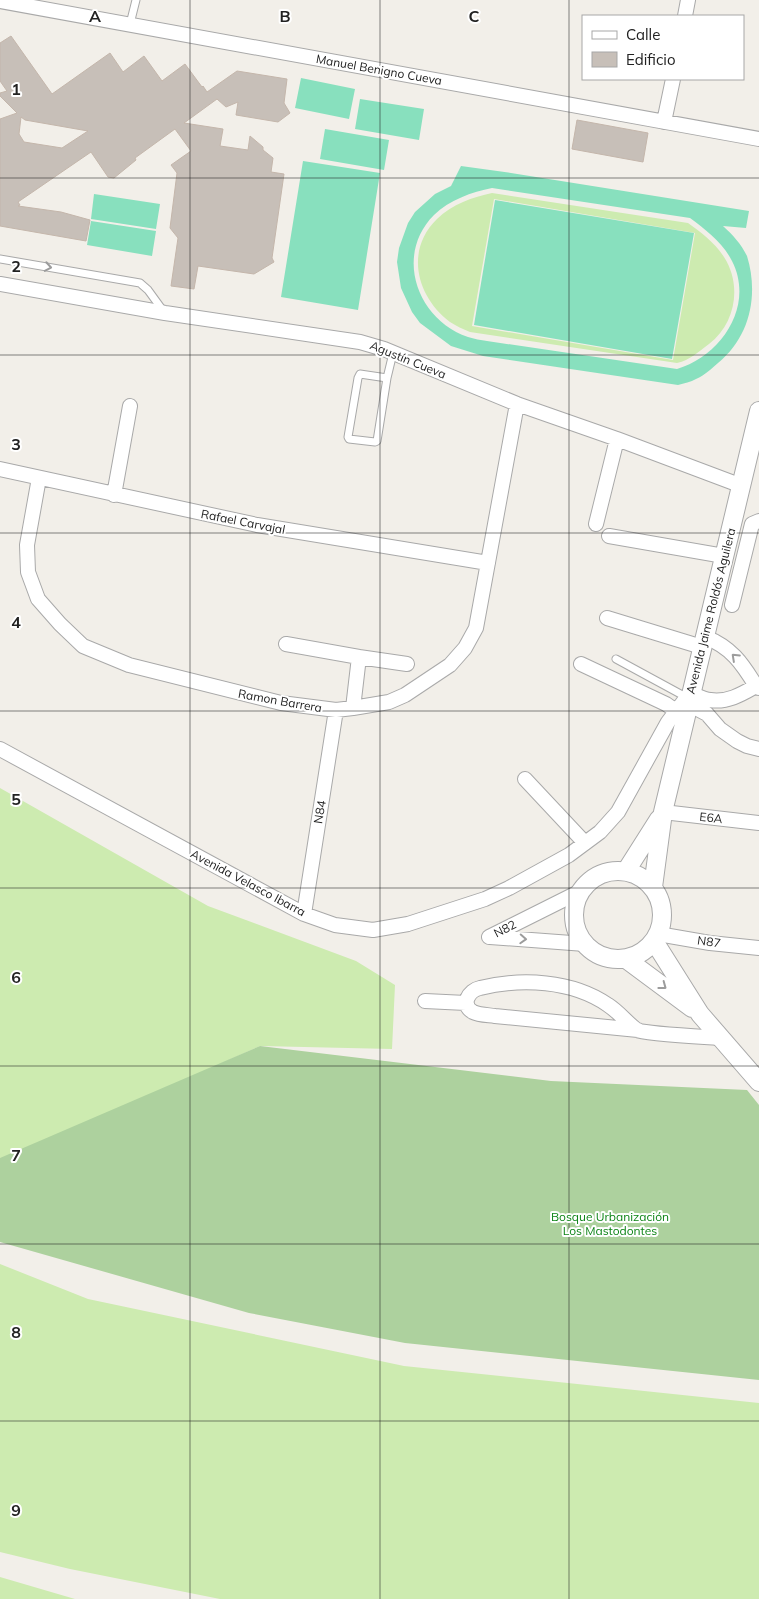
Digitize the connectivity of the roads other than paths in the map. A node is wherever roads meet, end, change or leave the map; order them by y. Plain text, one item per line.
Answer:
1 (136, 0) edge
2 (688, 0) edge
3 (0, 1) edge
4 (685, 15) edge
5 (130, 24) junction
6 (673, 80) edge
7 (664, 122) junction
8 (759, 139) edge
9 (0, 259) edge
10 (0, 284) edge
11 (165, 313) junction
12 (393, 353) junction
13 (387, 378) junction
14 (517, 404) junction
15 (130, 406) dead end
16 (759, 411) edge
17 (617, 439) junction
18 (756, 440) edge
19 (0, 469) edge
20 (39, 478) junction
21 (742, 486) junction
22 (114, 495) junction
23 (759, 521) edge
24 (596, 524) dead end
25 (609, 536) dead end
26 (724, 556) junction
27 (488, 563) junction
28 (732, 605) dead end
29 (607, 618) dead end
30 (703, 642) junction
31 (286, 644) dead end
32 (359, 657) junction
33 (616, 660) dead end
34 (407, 664) dead end
35 (581, 664) dead end
36 (758, 687) edge
37 (685, 701) junction
38 (354, 708) junction
39 (336, 710) junction
40 (759, 749) edge
41 (0, 750) edge
42 (525, 779) dead end
43 (663, 812) junction
44 (759, 823) edge
45 (585, 843) junction
46 (626, 871) junction
47 (653, 887) junction
48 (581, 891) junction
49 (304, 914) junction
50 (656, 938) junction
51 (585, 944) junction
52 (759, 948) edge
53 (626, 958) junction
54 (425, 1001) dead end
55 (466, 1003) junction
56 (700, 1014) junction
57 (638, 1030) junction
58 (720, 1038) junction
59 (759, 1082) edge

1 - 5 lane
2 - 4 street
3 - 5 street, Manuel Benigno Cueva
5 - 7 street, Manuel Benigno Cueva
6 - 7 street
7 - 8 street, Manuel Benigno Cueva
9 -> 11 lane
10 - 11 street, Agustín Cueva
11 - 12 street, Agustín Cueva
12 - 13 lane
12 - 14 street, Agustín Cueva
13 - 13 lane
14 - 17 street, Agustín Cueva
14 - 27 street, Ramon Barrera
15 - 22 street
16 - 18 street, Avenida Jaime Roldós Aguilera
17 - 21 street, Agustín Cueva
17 - 24 street
18 - 21 street, Avenida Jaime Roldós Aguilera
19 - 20 street, Rafael Carvajal
20 - 22 street, Rafael Carvajal
20 - 39 street, Ramon Barrera
21 - 26 street, Avenida Jaime Roldós Aguilera
22 - 27 street, Rafael Carvajal
23 - 28 street
25 - 26 street
26 - 30 street, Avenida Jaime Roldós Aguilera
27 - 38 street, Ramon Barrera
29 - 30 street
36 -> 30 street
30 - 37 street, Avenida Jaime Roldós Aguilera
31 - 32 street
32 - 34 street
32 - 38 street
33 - 37 lane
35 - 37 street
36 - 37 street
37 - 40 street
37 - 43 street, Avenida Jaime Roldós Aguilera
37 - 45 street, Avenida Velasco Ibarra
38 - 39 street, Ramon Barrera
39 - 49 street, N84
41 - 49 street, Avenida Velasco Ibarra
42 - 45 street
43 - 44 street, E6A
43 - 46 street, Avenida Jaime Roldós Aguilera
43 - 47 street, Avenida Jaime Roldós Aguilera
45 - 49 street, Avenida Velasco Ibarra
46 - 47 street
46 - 48 street
47 - 50 street
48 - 51 street
48 -> 51 street, N82
50 - 52 street, N87
50 - 53 street
50 - 56 street
51 - 53 street
53 -> 56 street
54 - 55 street
55 - 57 street
55 - 57 street
56 - 58 street
57 - 58 street
58 - 59 street

